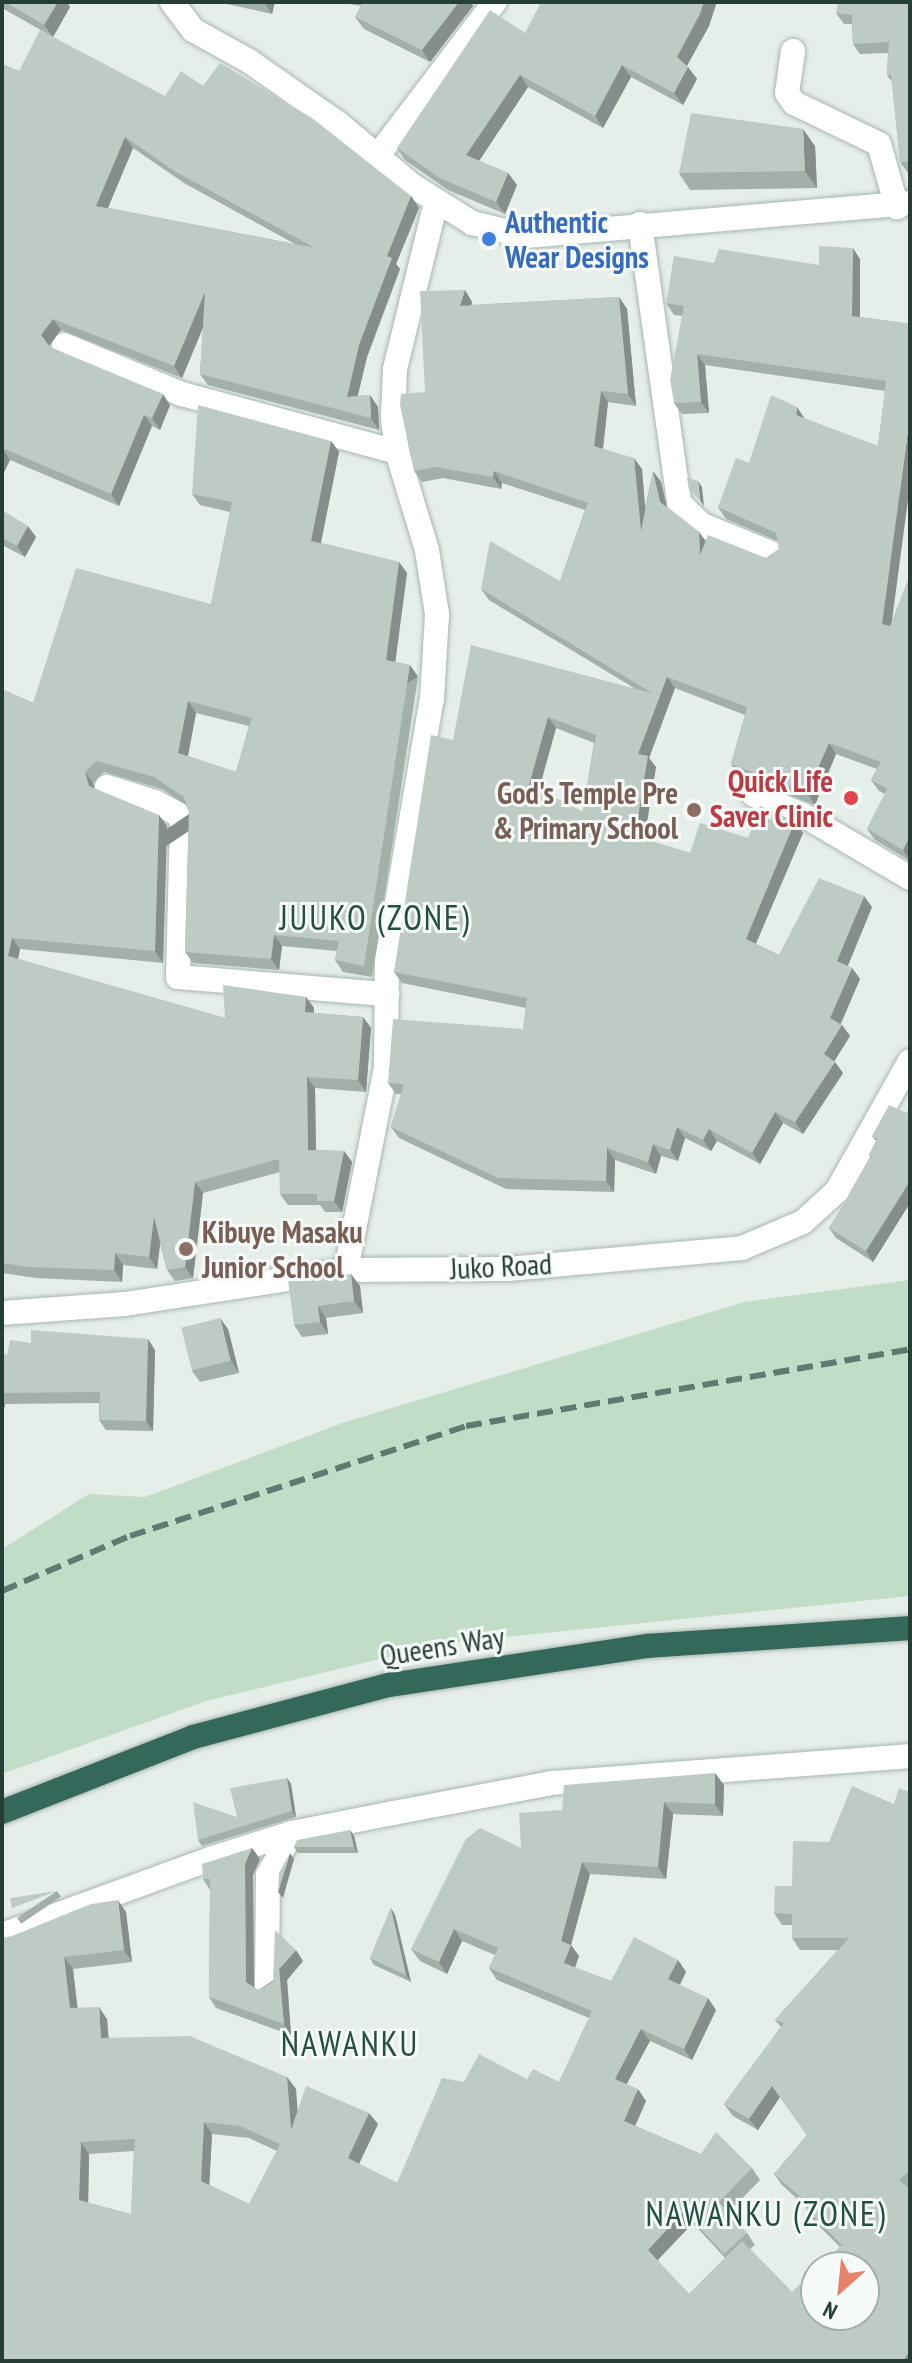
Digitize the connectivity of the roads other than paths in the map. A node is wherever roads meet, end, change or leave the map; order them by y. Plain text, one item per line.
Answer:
1 (172, 2) edge
2 (495, 2) edge
3 (793, 51) dead end
4 (376, 158) junction
5 (436, 202) junction
6 (904, 205) edge
7 (640, 224) junction
8 (64, 345) dead end
9 (397, 452) junction
10 (773, 554) edge
11 (107, 787) dead end
12 (754, 795) dead end
13 (910, 878) edge
14 (387, 994) junction
15 (910, 1061) edge
16 (346, 1270) junction
17 (2, 1313) edge
18 (910, 1628) edge
19 (910, 1756) edge
20 (2, 1812) edge
21 (292, 1833) junction
22 (2, 1935) edge
23 (267, 1986) edge

1 - 4 street
2 - 4 street
3 - 6 street
4 - 5 street
5 - 7 street
5 - 9 street
6 - 7 street
7 - 10 street
8 - 9 street
9 - 14 street
11 - 14 street
12 - 13 street
14 - 16 street
15 - 16 street, Juko Road
16 - 17 street, Juko Road
18 - 20 highway, Queens Way
19 - 21 street
21 - 22 street
21 - 23 street

